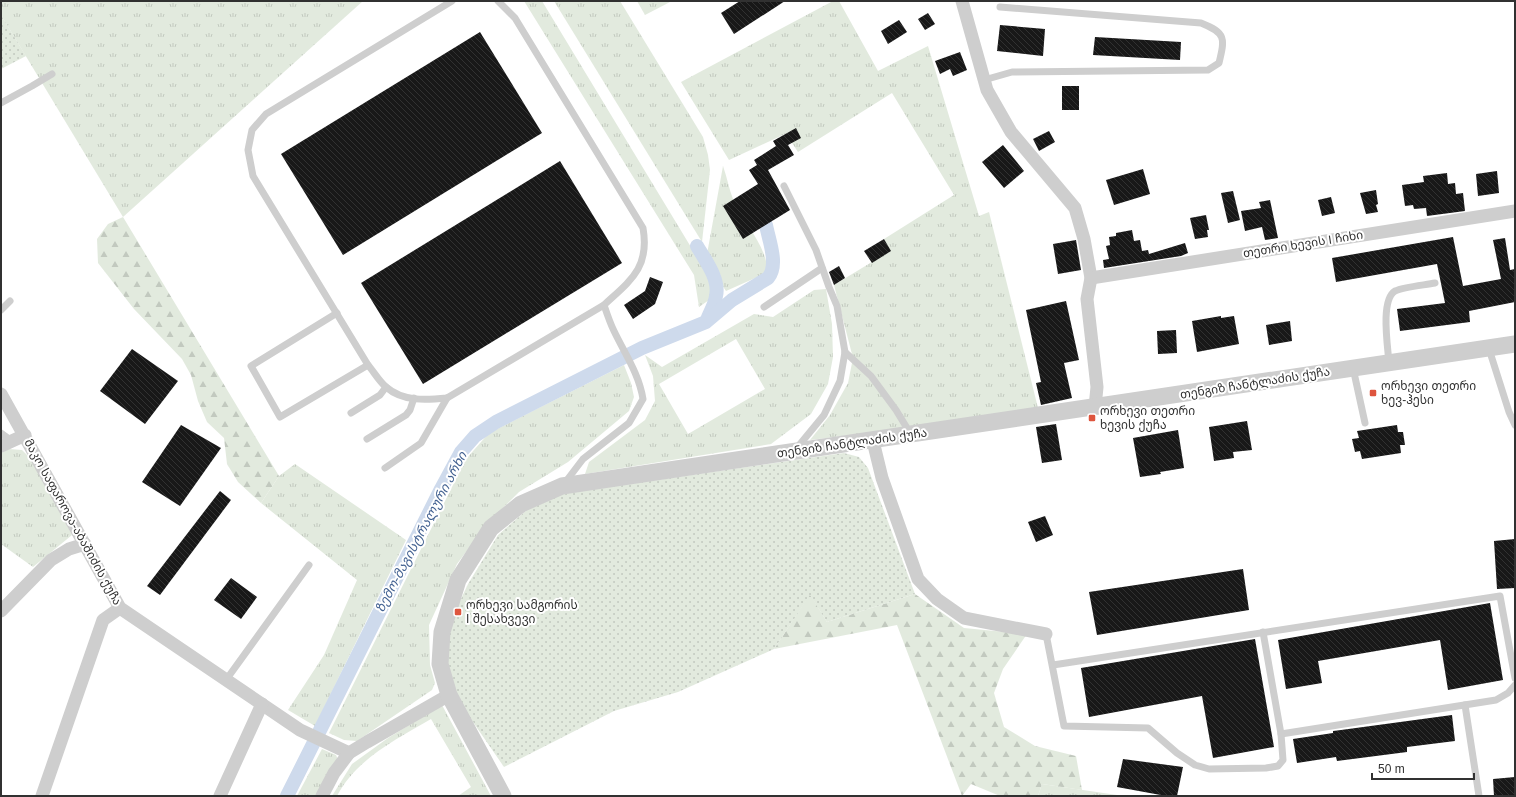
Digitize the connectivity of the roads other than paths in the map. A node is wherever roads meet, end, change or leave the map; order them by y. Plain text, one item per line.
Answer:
1 (452, 1) edge
2 (498, 1) edge
3 (962, 1) edge
4 (1000, 7) dead end
5 (52, 74) dead end
6 (984, 80) junction
7 (1, 103) edge
8 (784, 186) dead end
9 (1515, 211) edge
10 (822, 268) junction
11 (1091, 278) junction
12 (1435, 283) dead end
13 (10, 301) dead end
14 (604, 305) junction
15 (764, 307) dead end
16 (1, 310) edge
17 (337, 313) junction
18 (1515, 344) edge
19 (1489, 348) junction
20 (845, 352) junction
21 (1389, 363) junction
22 (368, 365) junction
23 (1353, 368) junction
24 (386, 387) junction
25 (1, 394) edge
26 (414, 398) junction
27 (447, 398) junction
28 (1095, 407) junction
29 (351, 413) dead end
30 (1365, 423) dead end
31 (1515, 425) edge
32 (1, 433) edge
33 (25, 435) junction
34 (912, 435) junction
35 (367, 439) dead end
36 (873, 441) junction
37 (7, 444) edge
38 (795, 450) junction
39 (385, 468) dead end
40 (562, 486) junction
41 (85, 544) junction
42 (309, 565) dead end
43 (120, 608) junction
44 (1, 611) edge
45 (1263, 632) junction
46 (1046, 634) joint
47 (1053, 665) junction
48 (1515, 678) edge
49 (226, 680) junction
50 (1515, 685) edge
51 (448, 695) junction
52 (262, 704) junction
53 (1465, 705) junction
54 (1281, 734) junction
55 (349, 753) junction
56 (42, 796) edge
57 (220, 796) edge
58 (322, 796) edge
59 (503, 796) edge
60 (1480, 796) edge

1 - 17 lane
2 - 14 lane
3 - 6 street
4 - 6 lane
5 - 7 lane
6 - 11 street
8 - 10 lane
9 - 11 street, თეთრი ხევის I ჩიხი
10 - 15 lane
10 - 20 lane
11 - 28 street
12 - 21 lane
13 - 16 lane
14 - 27 lane
14 - 40 lane
17 - 22 lane
17 - 22 lane
18 - 19 street, თენგიზ ჩანტლაძის ქუჩა
19 - 21 street, თენგიზ ჩანტლაძის ქუჩა
19 - 31 lane
20 - 34 lane
20 - 38 lane
21 - 23 street, თენგიზ ჩანტლაძის ქუჩა
22 - 24 lane
23 - 28 street, თენგიზ ჩანტლაძის ქუჩა
23 - 30 lane
24 - 26 lane
24 - 29 lane
25 - 33 street, მაკო საფაროვა-აბაშიძის ქუჩა
26 - 27 lane
26 - 35 lane
27 - 39 lane
28 - 34 street, თენგიზ ჩანტლაძის ქუჩა
32 - 37 lane
33 - 37 street
33 - 41 street, მაკო საფაროვა-აბაშიძის ქუჩა
34 - 36 street, თენგიზ ჩანტლაძის ქუჩა
36 - 38 street, თენგიზ ჩანტლაძის ქუჩა
36 - 46 street
38 - 40 street, თენგიზ ჩანტლაძის ქუჩა
40 - 51 street, თენგიზ ჩანტლაძის ქუჩა
41 - 43 street, მაკო საფაროვა-აბაშიძის ქუჩა
41 - 44 street
42 - 49 lane
43 - 49 street, მაკო საფაროვა-აბაშიძის ქუჩა
43 - 56 street
45 - 47 lane
45 - 48 lane
45 - 54 lane
46 - 47 lane
47 - 54 lane
49 - 52 street, მაკო საფაროვა-აბაშიძის ქუჩა
50 - 53 lane
51 - 55 street
51 - 59 street, თენგიზ ჩანტლაძის ქუჩა
52 - 55 street, მაკო საფაროვა-აბაშიძის ქუჩა
52 - 57 street
53 - 54 lane
53 - 60 lane
55 - 58 street

